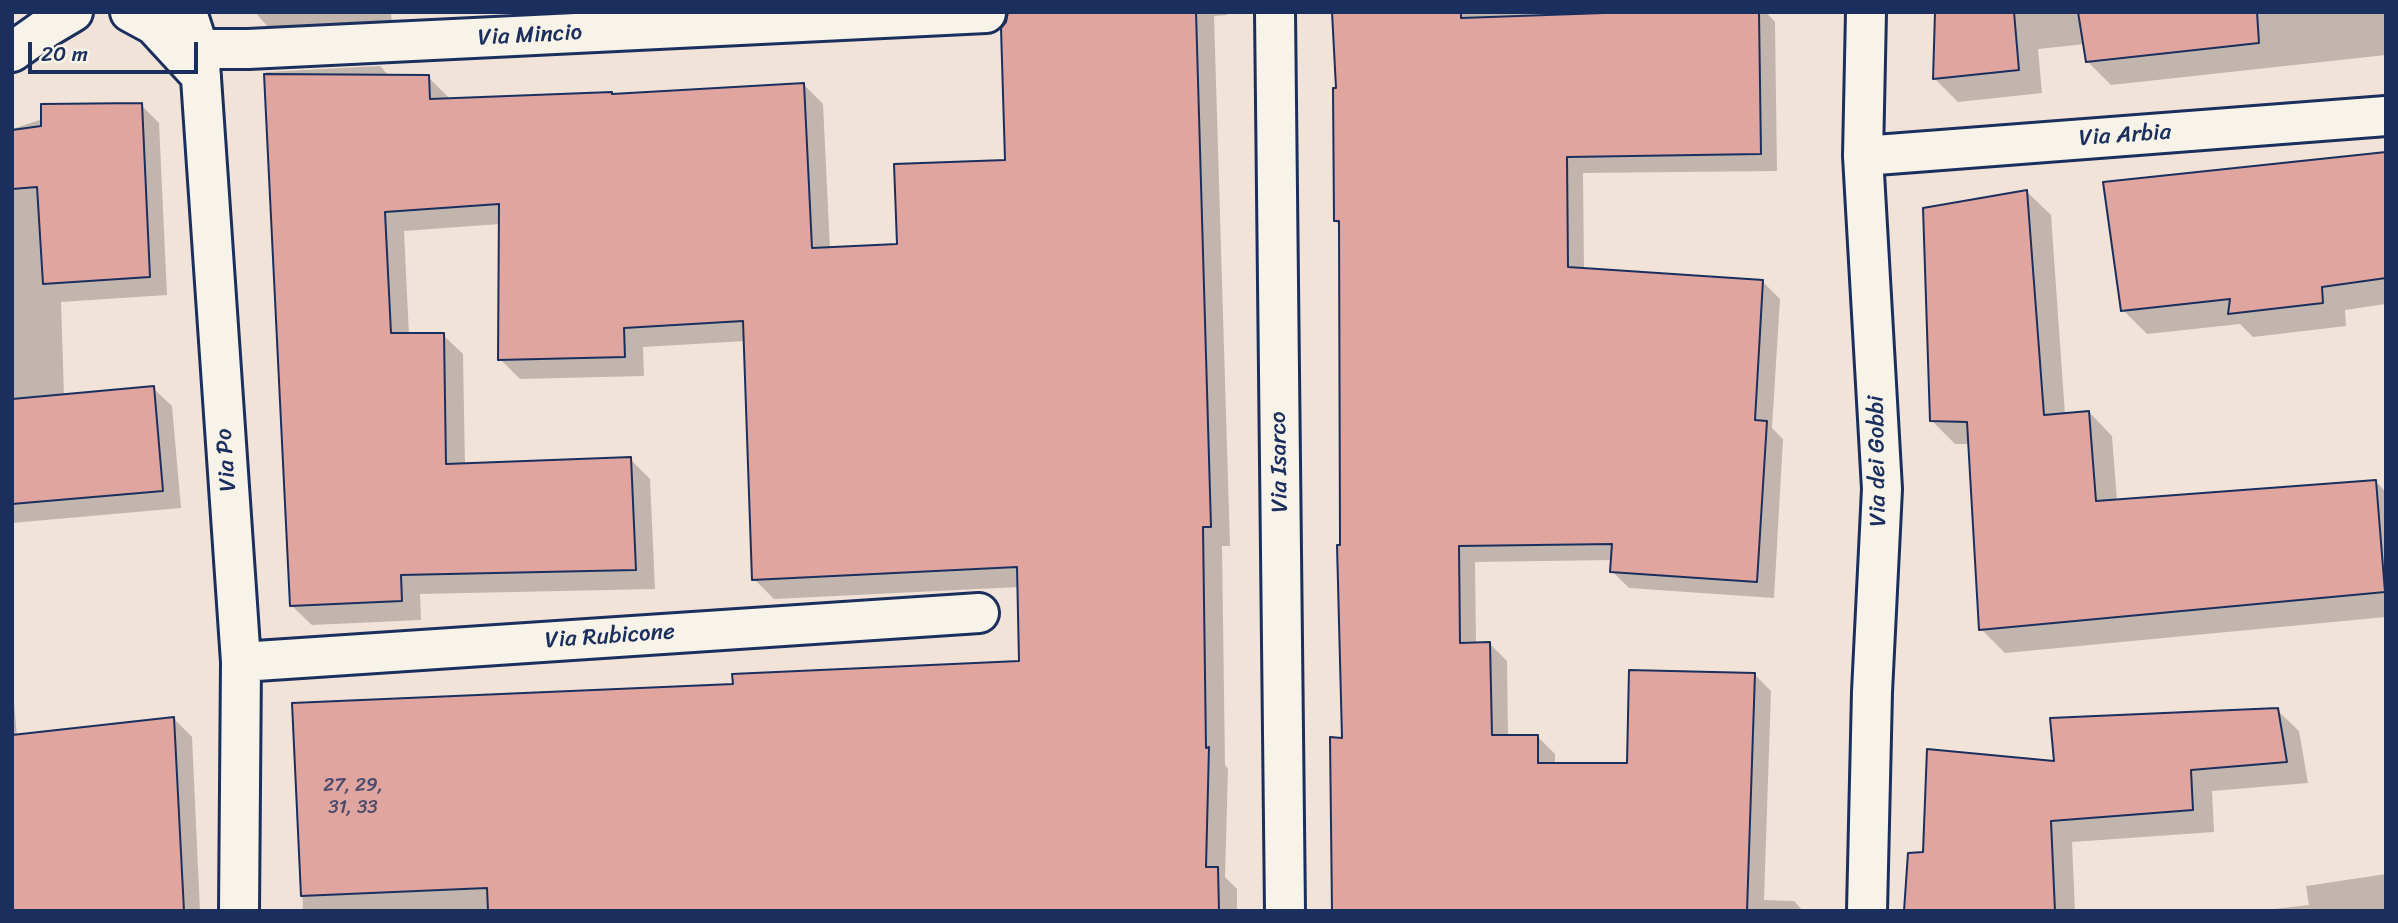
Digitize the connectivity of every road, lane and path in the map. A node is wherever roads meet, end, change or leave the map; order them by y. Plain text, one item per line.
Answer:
1 (72, 12) edge
2 (130, 12) edge
3 (187, 12) edge
4 (1275, 12) edge
5 (1866, 12) edge
6 (986, 13) edge
7 (12, 52) edge
8 (200, 62) junction
9 (2386, 116) edge
10 (1864, 156) junction
11 (979, 612) dead end
12 (241, 662) junction
13 (239, 911) edge
14 (1284, 911) edge
15 (1867, 911) edge

1 - 7 street
2 - 8 street
3 - 8 street, Via Po
4 - 14 street, Via Isarco
5 - 10 street, Via dei Gobbi
6 - 8 street, Via Mincio
8 - 12 street, Via Po
9 - 10 street, Via Arbia
10 - 15 street, Via dei Gobbi
11 - 12 street, Via Rubicone
12 - 13 street, Via Po

